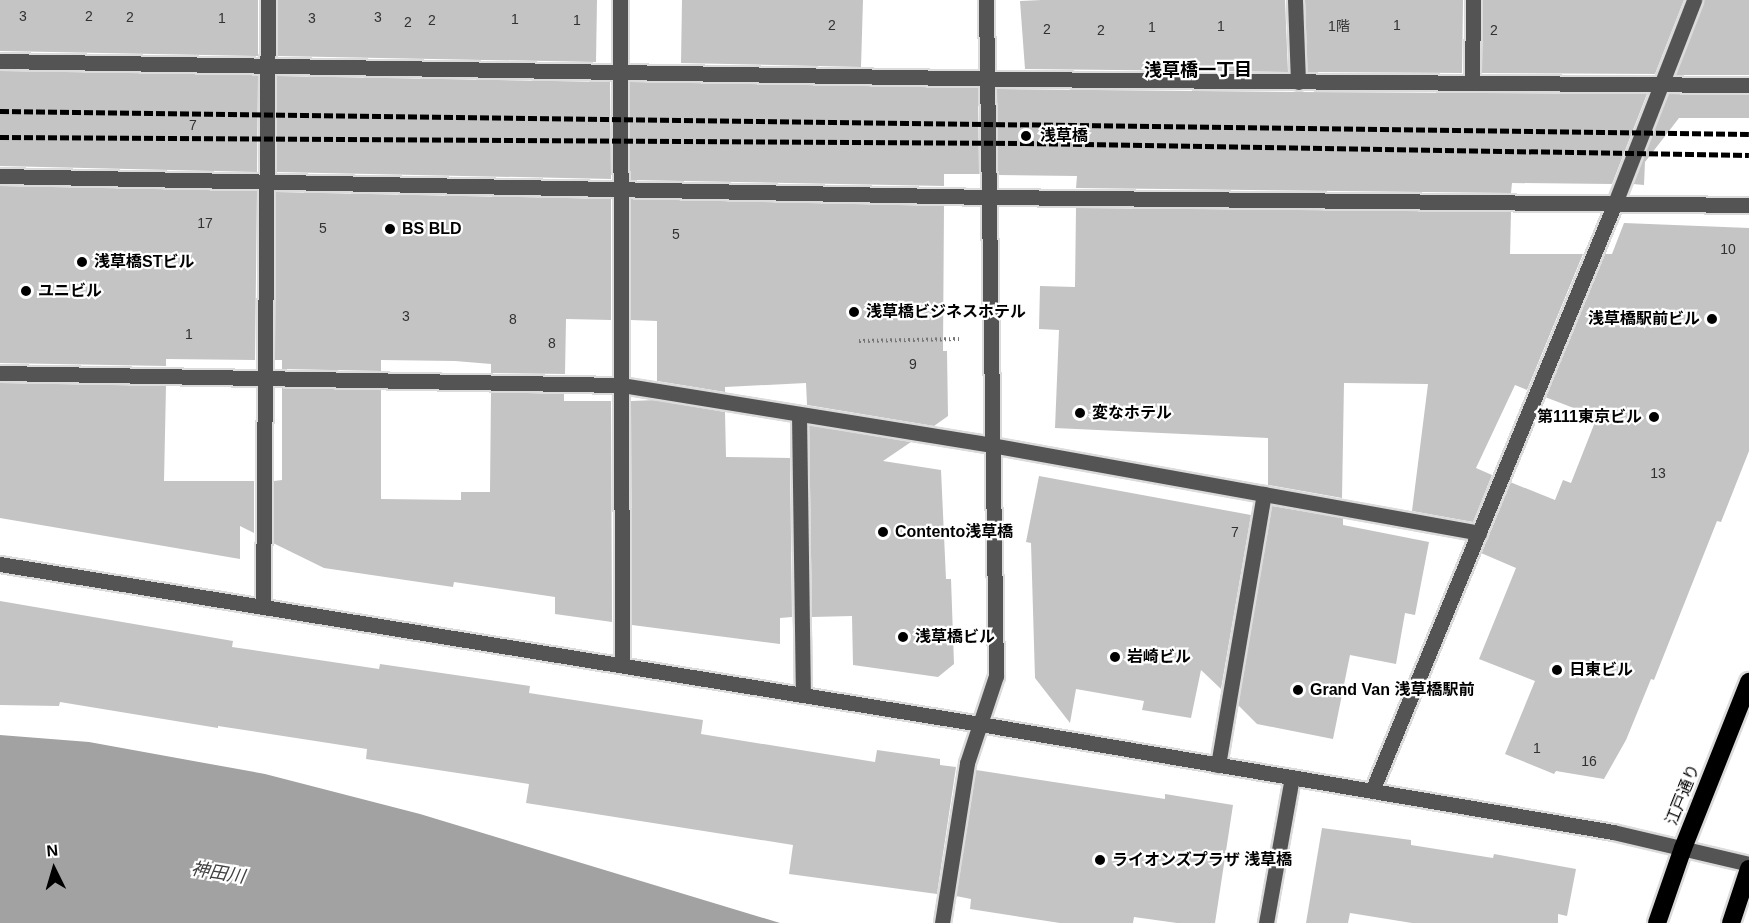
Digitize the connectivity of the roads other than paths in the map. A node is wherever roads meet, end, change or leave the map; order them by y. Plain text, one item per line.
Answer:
1 (268, 0) edge
2 (620, 0) edge
3 (986, 0) edge
4 (1295, 0) edge
5 (1473, 0) edge
6 (1694, 0) edge
7 (0, 62) edge
8 (268, 66) junction
9 (620, 71) junction
10 (987, 79) junction
11 (1298, 82) junction
12 (1472, 83) junction
13 (1660, 84) junction
14 (1749, 86) edge
15 (0, 176) edge
16 (267, 183) junction
17 (621, 188) junction
18 (989, 197) junction
19 (1615, 203) junction
20 (1749, 205) edge
21 (0, 373) edge
22 (265, 378) junction
23 (622, 385) junction
24 (799, 414) junction
25 (991, 445) junction
26 (1264, 494) junction
27 (1479, 534) junction
28 (0, 564) edge
29 (263, 606) junction
30 (622, 665) junction
31 (1749, 682) edge
32 (803, 695) junction
33 (980, 724) junction
34 (1218, 765) junction
35 (1292, 777) junction
36 (1372, 791) junction
37 (1683, 848) junction
38 (1749, 864) edge
39 (1749, 869) edge
40 (942, 923) edge
41 (1266, 923) edge
42 (1657, 923) edge
43 (1731, 923) edge

1 - 8 street
2 - 9 street
3 - 10 street
4 - 11 street
5 - 12 street
6 - 13 street
7 - 8 street
8 - 9 street
8 - 16 street
9 - 10 street
9 - 17 street
10 - 11 street
10 - 18 street
11 - 12 street
12 - 13 street
13 - 14 street
13 - 19 street
15 - 16 street
16 - 17 street
16 - 22 street
17 - 18 street
17 - 23 street
18 - 19 street
18 - 25 street
19 - 20 street
19 - 27 street
21 - 22 street
22 - 23 street
22 - 29 street
23 - 24 street
23 - 30 street
24 - 25 street
24 - 32 street
25 - 26 street
25 - 33 street
26 - 27 street
26 - 34 street
27 - 36 street
28 - 29 street
29 - 30 street
30 - 32 street
31 - 37 highway, 江戸通り
32 - 33 street
33 - 34 street
33 - 40 street
34 - 35 street
35 - 36 street
35 - 41 street
36 - 37 street
37 - 38 street
37 - 42 highway, 江戸通り
39 - 43 highway

